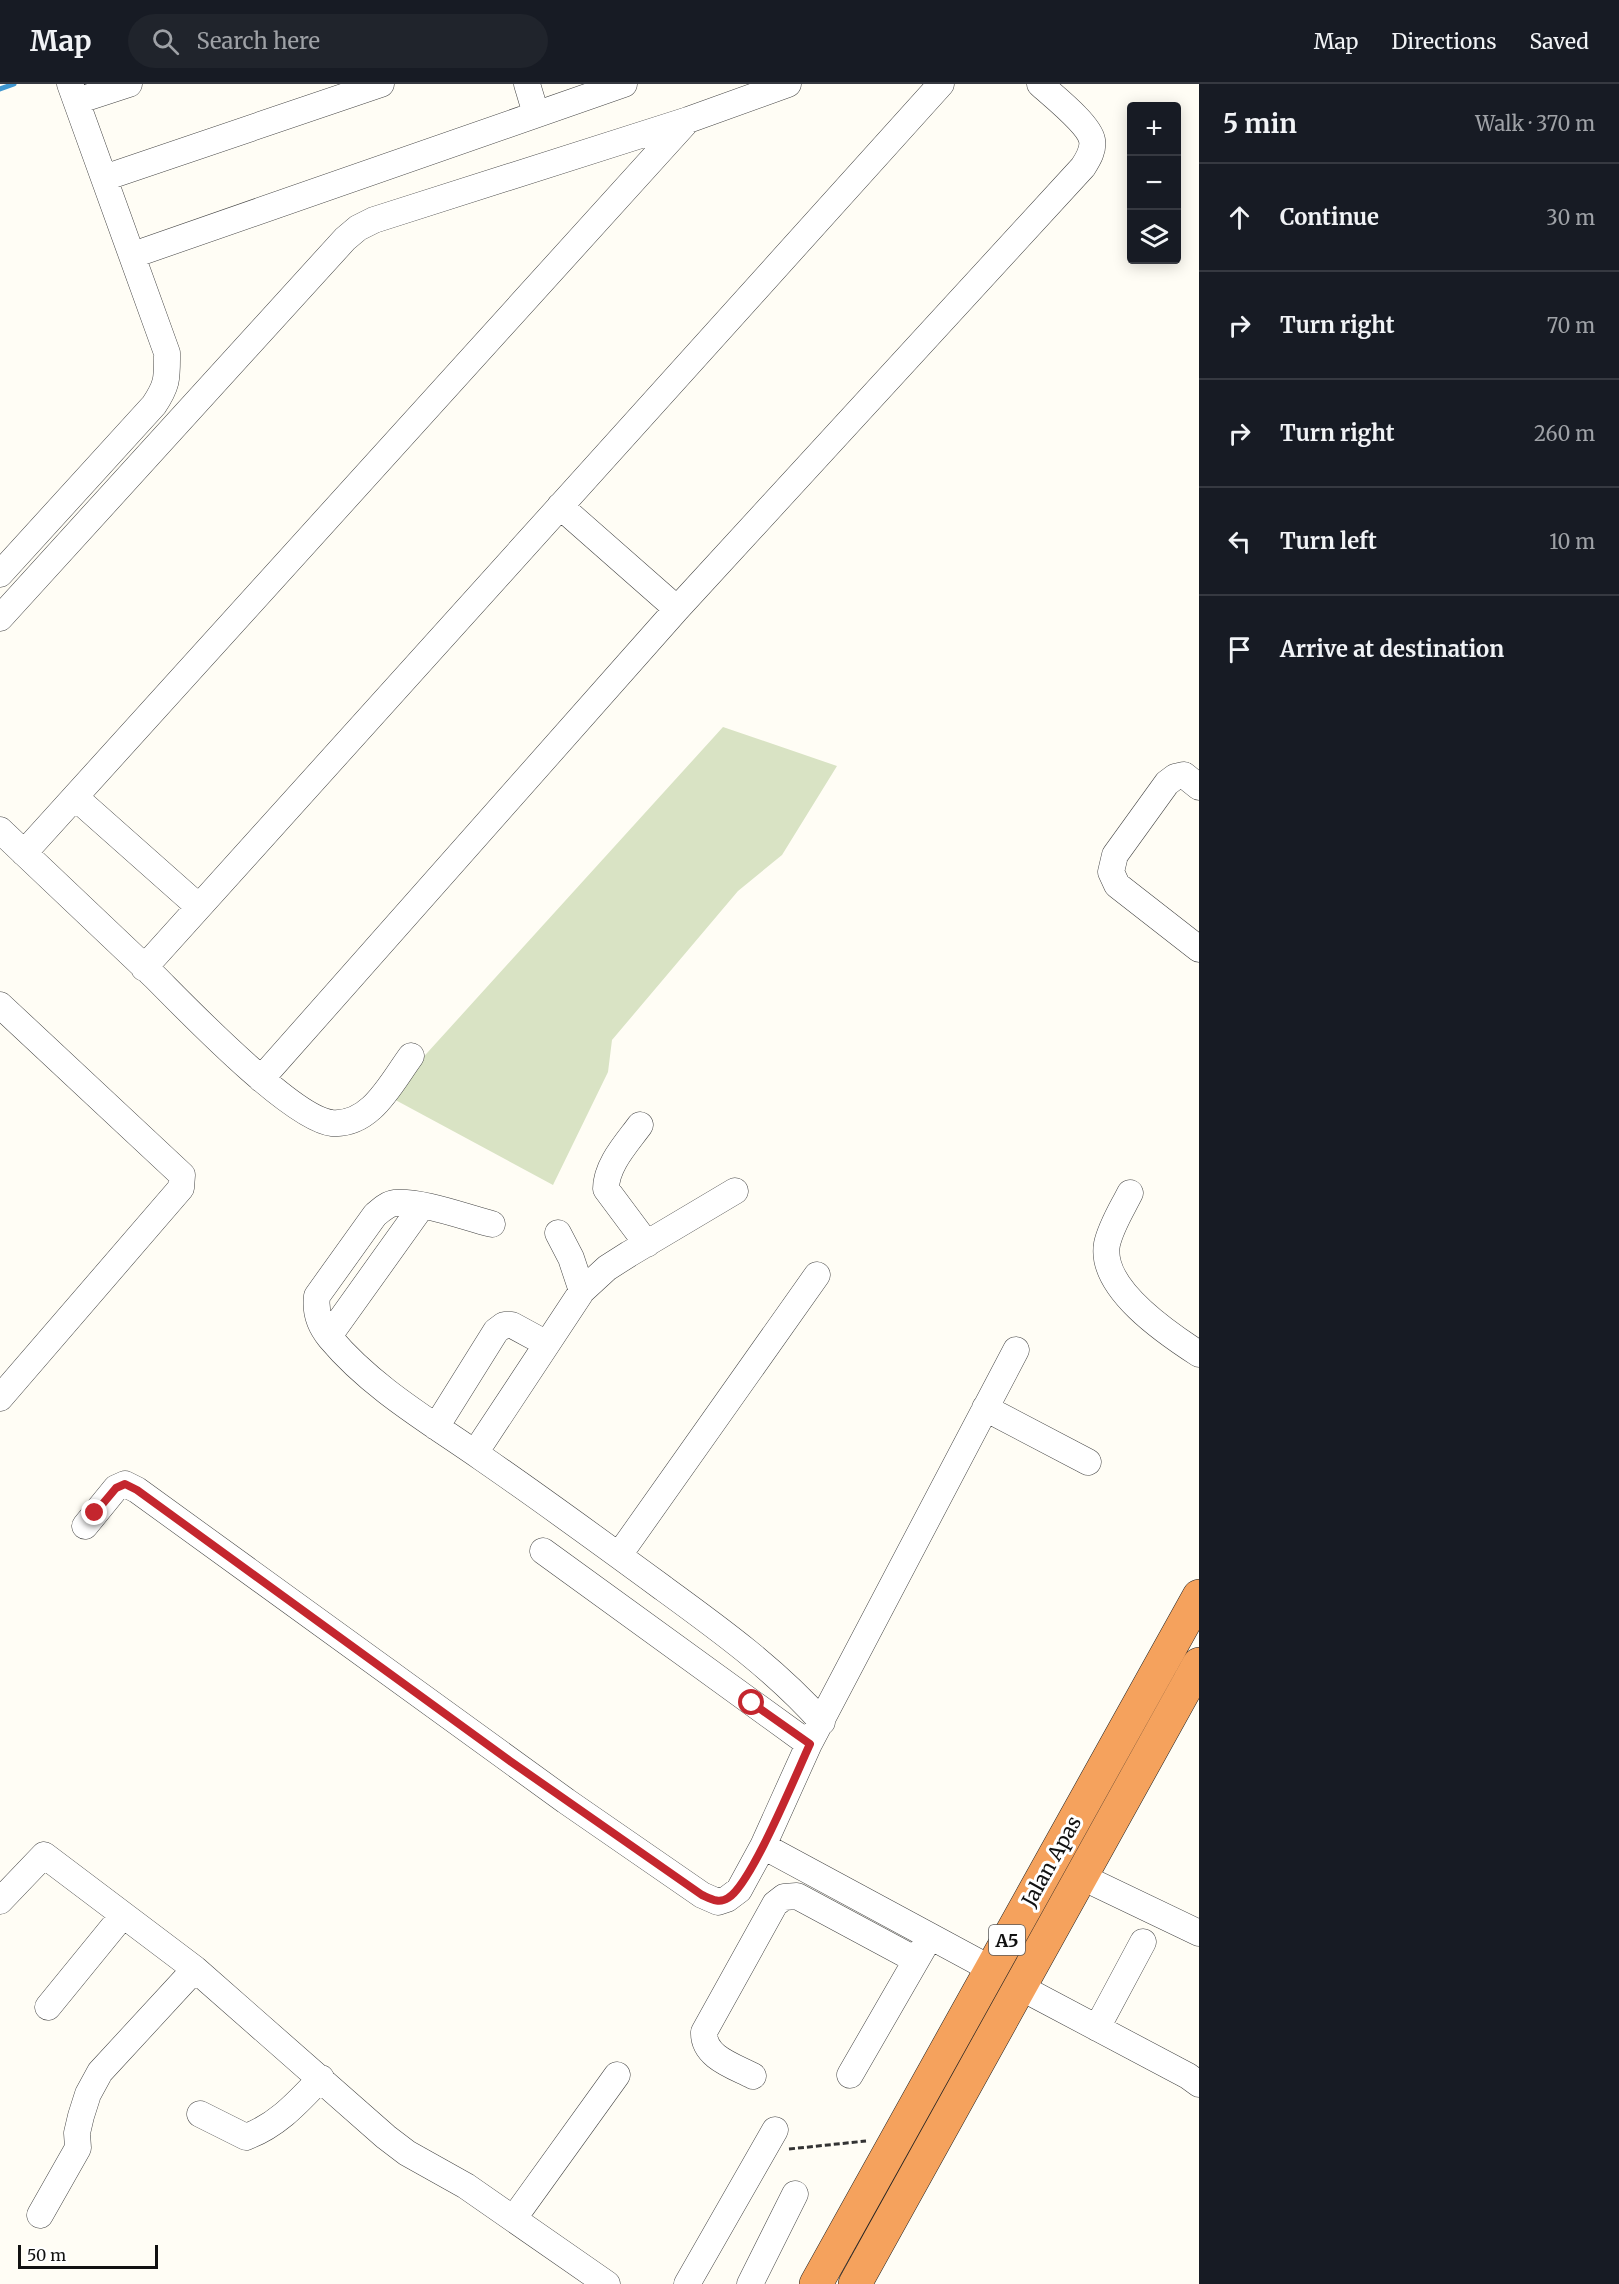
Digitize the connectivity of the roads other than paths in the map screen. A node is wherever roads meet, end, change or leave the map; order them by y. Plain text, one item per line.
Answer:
1 (129, 84) edge
2 (381, 84) edge
3 (527, 84) edge
4 (624, 84) edge
5 (788, 84) edge
6 (941, 84) edge
7 (1040, 84) edge
8 (74, 93) edge
9 (536, 114) junction
10 (688, 120) junction
11 (104, 178) junction
12 (133, 255) junction
13 (560, 506) junction
14 (0, 574) edge
15 (677, 609) junction
16 (0, 618) edge
17 (1199, 787) edge
18 (75, 797) junction
19 (0, 830) edge
20 (24, 853) junction
21 (199, 907) junction
22 (1199, 949) edge
23 (144, 968) junction
24 (0, 1005) edge
25 (411, 1056) dead end
26 (261, 1079) junction
27 (640, 1125) dead end
28 (735, 1191) dead end
29 (1130, 1193) dead end
30 (492, 1224) dead end
31 (558, 1233) dead end
32 (647, 1244) junction
33 (817, 1275) dead end
34 (582, 1291) junction
35 (547, 1344) junction
36 (1016, 1350) dead end
37 (1199, 1354) edge
38 (0, 1398) edge
39 (985, 1408) junction
40 (436, 1427) junction
41 (475, 1453) junction
42 (1088, 1462) dead end
43 (85, 1526) dead end
44 (543, 1551) dead end
45 (619, 1556) junction
46 (1199, 1596) edge
47 (1199, 1644) edge
48 (1199, 1664) edge
49 (1138, 1705) junction
50 (822, 1722) junction
51 (810, 1744) junction
52 (763, 1846) junction
53 (1082, 1877) junction
54 (0, 1900) edge
55 (123, 1915) junction
56 (1199, 1933) edge
57 (930, 1936) junction
58 (1143, 1942) dead end
59 (916, 1960) junction
60 (991, 1969) junction
61 (195, 1970) junction
62 (1020, 1987) junction
63 (48, 2007) dead end
64 (1097, 2028) junction
65 (617, 2074) dead end
66 (850, 2075) dead end
67 (753, 2076) dead end
68 (321, 2078) junction
69 (1199, 2084) edge
70 (200, 2114) dead end
71 (770, 2138) road end
72 (795, 2194) dead end
73 (40, 2215) dead end
74 (514, 2218) junction
75 (607, 2284) edge
76 (687, 2284) edge
77 (750, 2284) edge
78 (816, 2284) edge
79 (855, 2284) edge

1 - 8 street
2 - 11 street
3 - 9 street
4 - 9 street
5 - 10 street
6 - 13 street
7 - 15 street
8 - 11 street
9 - 12 street
10 - 16 street
10 - 18 street
11 - 12 street
12 - 14 street
13 - 15 street
13 - 21 street
15 - 26 street
17 - 22 street
18 - 20 street
18 - 21 street
19 - 20 street
20 - 23 street
21 - 23 street
23 - 26 street
24 - 38 street
25 - 26 street
27 - 32 street
28 - 32 street
29 - 37 street
30 - 40 street
31 - 34 street
32 - 34 street
33 - 45 street
34 - 35 street
35 - 40 street
35 - 41 street
36 - 39 street
39 - 42 street
39 - 50 street
40 - 41 street
41 - 45 street
43 - 52 street
44 - 51 street
45 - 50 street
46 - 49 highway, Jalan Apas / A5
47 - 49 highway
48 - 53 highway, Jalan Apas / A5
49 - 60 highway, Jalan Apas / A5
50 - 51 street
51 - 52 street
52 - 57 street
53 - 56 street
53 - 62 highway, Jalan Apas / A5
54 - 55 street
55 - 61 street
55 - 63 street
57 - 59 street
57 - 60 street
58 - 64 street
59 - 66 street
59 - 67 street
60 - 78 highway, Jalan Apas / A5
61 - 68 street
61 - 73 street
62 - 64 street
62 - 79 highway, Jalan Apas / A5
64 - 69 street
65 - 74 street
68 - 70 street
68 - 74 street
71 - 76 street
72 - 77 street
74 - 75 street

